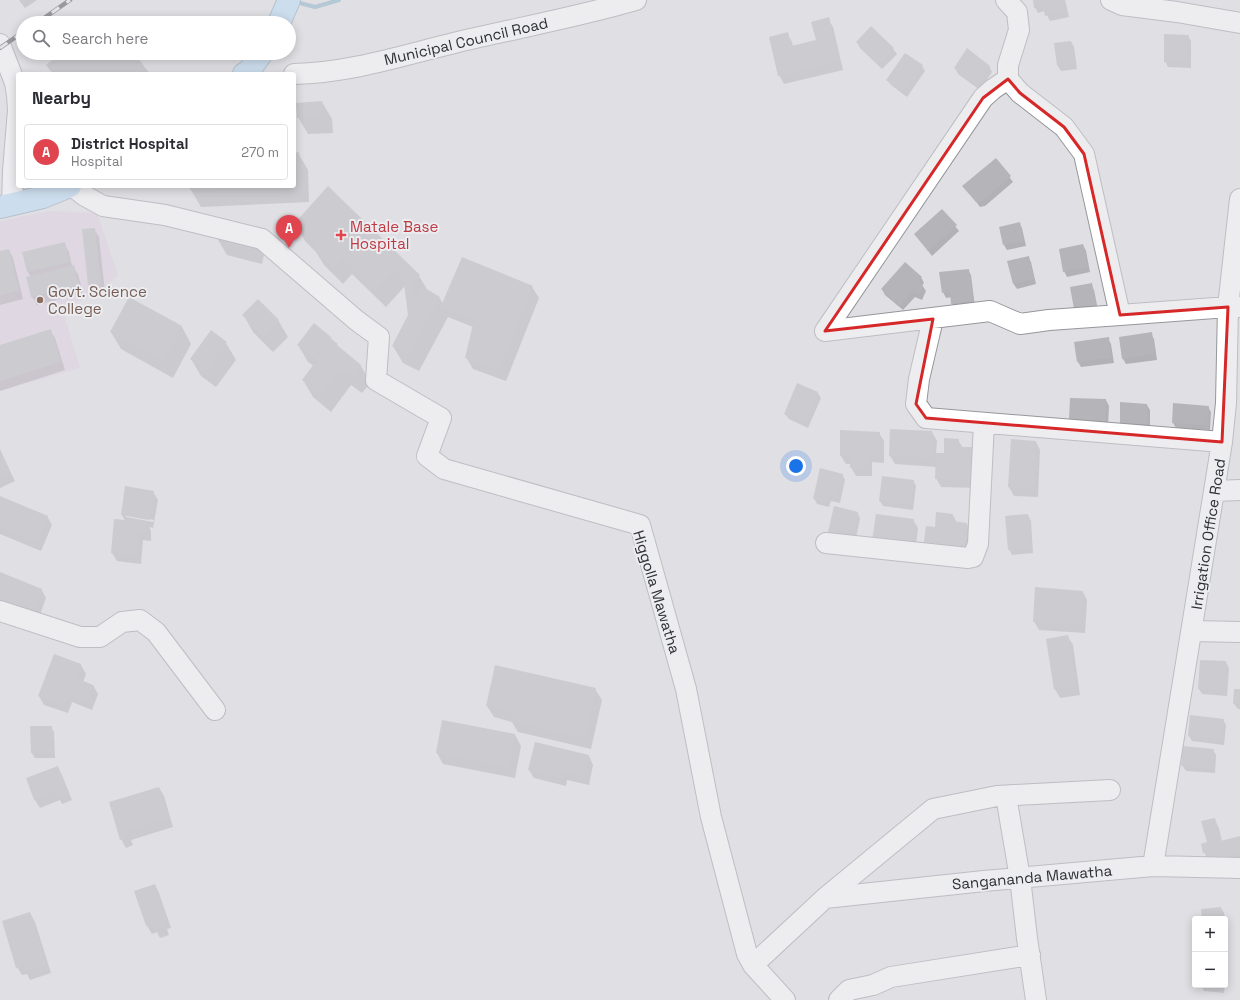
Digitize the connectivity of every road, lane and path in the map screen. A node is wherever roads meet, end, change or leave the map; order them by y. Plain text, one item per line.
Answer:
1 (289, 0) edge
2 (636, 0) edge
3 (1006, 0) edge
4 (1111, 0) edge
5 (281, 16) edge
6 (1240, 23) edge
7 (0, 44) edge
8 (258, 60) edge
9 (252, 72) edge
10 (296, 74) edge
11 (1008, 79) junction
12 (16, 89) edge
13 (16, 134) edge
14 (66, 188) edge
15 (74, 188) edge
16 (1240, 199) edge
17 (6, 205) edge
18 (1234, 307) edge
19 (1120, 315) junction
20 (933, 319) junction
21 (984, 423) junction
22 (1222, 442) junction
23 (1240, 490) edge
24 (1215, 491) junction
25 (826, 543) dead end
26 (0, 611) edge
27 (1193, 631) junction
28 (1240, 632) edge
29 (215, 710) dead end
30 (1110, 790) dead end
31 (1006, 796) junction
32 (1153, 866) junction
33 (1240, 868) edge
34 (1020, 878) junction
35 (826, 898) junction
36 (1030, 955) junction
37 (753, 965) junction
38 (785, 1000) edge
39 (839, 1000) edge
40 (1036, 1000) edge

1 - 5 highway
2 - 10 street, Municipal Council Road
3 - 11 street
4 - 6 street
7 - 12 street
8 - 9 highway
11 - 19 street
11 - 20 street
13 - 17 street
14 - 17 highway
15 - 37 street, Higgolla Mawatha
16 - 18 street, Irrigation Office Road
18 - 19 street
18 - 22 street, Irrigation Office Road
19 - 20 street
20 - 21 street
21 - 22 street
21 - 25 street
22 - 24 street, Irrigation Office Road
23 - 24 street
24 - 27 street, Irrigation Office Road
26 - 29 street
27 - 28 street
27 - 32 street, Irrigation Office Road
30 - 31 street
31 - 34 street
31 - 35 street
32 - 33 street, Sangananda Mawatha
32 - 34 street, Sangananda Mawatha
34 - 35 street, Sangananda Mawatha
34 - 36 street
35 - 37 street
36 - 39 street
36 - 40 street
37 - 38 street, Higgolla Mawatha

